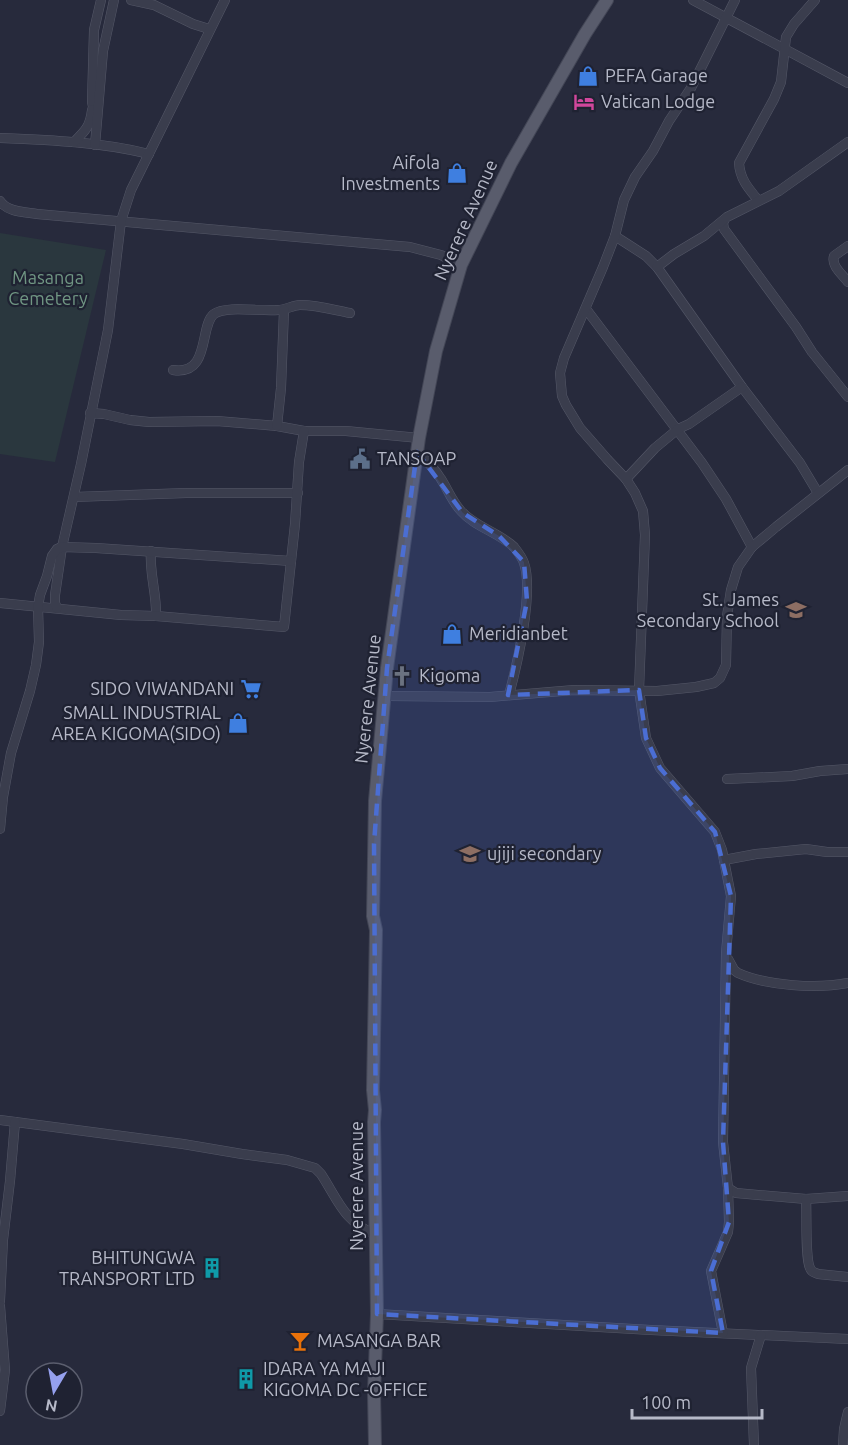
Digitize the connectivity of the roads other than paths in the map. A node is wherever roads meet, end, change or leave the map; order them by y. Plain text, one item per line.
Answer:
1 (101, 0) edge
2 (114, 0) edge
3 (131, 0) edge
4 (225, 0) edge
5 (606, 0) edge
6 (693, 0) edge
7 (735, 0) edge
8 (815, 0) edge
9 (726, 18) junction
10 (209, 29) junction
11 (785, 49) junction
12 (848, 83) edge
13 (92, 108) junction
14 (97, 121) junction
15 (0, 138) edge
16 (74, 142) junction
17 (848, 142) edge
18 (95, 145) junction
19 (149, 154) junction
20 (758, 200) junction
21 (0, 201) edge
22 (121, 221) junction
23 (724, 221) junction
24 (615, 236) junction
25 (848, 246) edge
26 (461, 265) junction
27 (657, 267) junction
28 (848, 282) edge
29 (586, 309) junction
30 (284, 310) junction
31 (350, 313) dead end
32 (173, 370) dead end
33 (742, 387) junction
34 (848, 397) edge
35 (90, 413) junction
36 (277, 426) junction
37 (678, 429) junction
38 (304, 431) junction
39 (419, 438) junction
40 (417, 452) junction
41 (848, 470) edge
42 (626, 479) junction
43 (298, 493) junction
44 (818, 493) junction
45 (74, 497) junction
46 (62, 547) junction
47 (752, 547) junction
48 (151, 551) junction
49 (291, 561) junction
50 (0, 603) edge
51 (39, 607) junction
52 (57, 608) junction
53 (156, 616) junction
54 (639, 690) junction
55 (509, 695) junction
56 (386, 696) junction
57 (0, 748) edge
58 (10, 753) junction
59 (848, 769) edge
60 (727, 779) dead end
61 (0, 829) edge
62 (848, 852) edge
63 (724, 860) junction
64 (726, 953) junction
65 (848, 983) edge
66 (0, 1120) edge
67 (15, 1122) junction
68 (728, 1188) junction
69 (848, 1196) edge
70 (806, 1199) junction
71 (375, 1234) junction
72 (1, 1240) edge
73 (848, 1277) edge
74 (0, 1301) edge
75 (0, 1306) edge
76 (377, 1314) junction
77 (723, 1332) junction
78 (761, 1335) junction
79 (848, 1339) edge
80 (0, 1411) edge
81 (848, 1412) edge
82 (375, 1445) edge
83 (754, 1445) edge
84 (843, 1445) edge

1 - 13 street
2 - 14 street
3 - 10 street
4 - 10 street
5 - 26 main road, Nyerere Avenue
6 - 9 street
7 - 9 street
8 - 11 street
9 - 11 street
9 - 24 street
10 - 19 street
11 - 12 street
11 - 20 street
13 - 14 street
13 - 16 street
14 - 18 street
15 - 16 street
16 - 18 street
17 - 20 street
18 - 19 street
19 - 22 street
20 - 23 street
21 - 22 street
22 - 26 street
22 - 35 street
23 - 27 street
23 - 34 street
24 - 27 street
24 - 29 street
25 - 28 street
26 - 39 main road, Nyerere Avenue
27 - 33 street
29 - 37 street
29 - 42 street
30 - 31 street
30 - 32 street
30 - 36 street
33 - 37 street
33 - 44 street
35 - 36 street
35 - 45 street
36 - 38 street
37 - 42 street
37 - 47 street
38 - 39 street
38 - 43 street
39 - 40 main road, Nyerere Avenue
40 - 55 street
40 - 56 main road, Nyerere Avenue
41 - 44 street
42 - 54 street
43 - 45 street
43 - 49 street
44 - 47 street
45 - 46 street
46 - 48 street
46 - 51 street
46 - 52 street
47 - 54 street
48 - 49 street
48 - 53 street
49 - 53 street
50 - 51 street
51 - 52 street
51 - 58 street
52 - 53 street
54 - 55 street
54 - 63 street
55 - 56 street
56 - 71 main road, Nyerere Avenue
57 - 58 street
58 - 61 street
59 - 60 street
62 - 63 street
63 - 64 street
64 - 65 street
64 - 68 street
66 - 67 street
67 - 71 street
67 - 72 street
68 - 70 street
68 - 77 street
69 - 70 street
70 - 73 street
71 - 76 main road, Nyerere Avenue
72 - 74 street
75 - 80 street
76 - 77 street
76 - 82 main road, Nyerere Avenue
77 - 78 street
78 - 79 street
78 - 83 street
81 - 84 street

